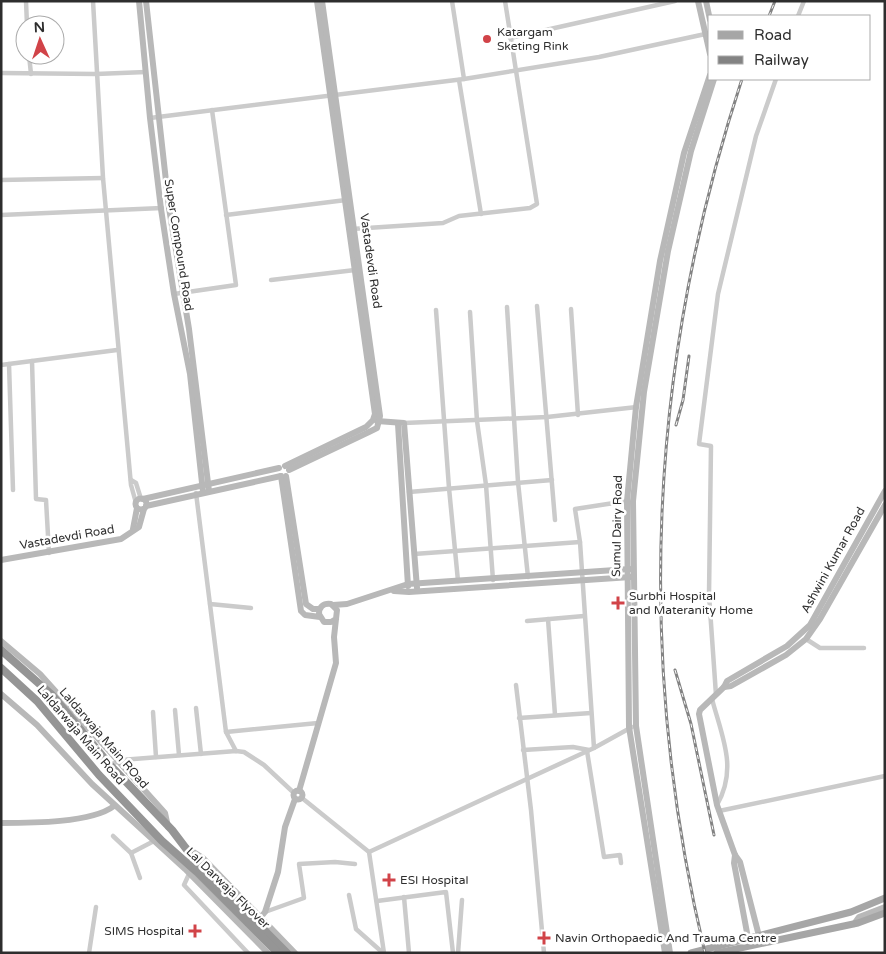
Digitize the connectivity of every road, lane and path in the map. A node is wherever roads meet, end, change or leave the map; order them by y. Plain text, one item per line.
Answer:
1 (26, 1) edge
2 (93, 1) edge
3 (139, 1) edge
4 (146, 1) edge
5 (317, 1) edge
6 (322, 1) edge
7 (452, 1) edge
8 (504, 1) edge
9 (674, 1) edge
10 (698, 1) edge
11 (706, 1) edge
12 (804, 1) edge
13 (27, 15) edge
14 (709, 15) edge
15 (798, 15) edge
16 (708, 34) edge
17 (510, 38) junction
18 (30, 65) edge
19 (516, 71) junction
20 (146, 72) junction
21 (1, 73) edge
22 (30, 74) junction
23 (96, 74) junction
24 (462, 80) junction
25 (708, 80) edge
26 (714, 80) edge
27 (776, 80) edge
28 (334, 96) junction
29 (212, 110) junction
30 (158, 116) junction
31 (150, 118) junction
32 (104, 178) junction
33 (1, 180) edge
34 (346, 200) junction
35 (161, 208) junction
36 (169, 208) junction
37 (106, 212) junction
38 (481, 214) junction
39 (1, 215) edge
40 (226, 215) junction
41 (352, 229) junction
42 (356, 270) junction
43 (657, 277) junction
44 (271, 280) dead end
45 (184, 293) junction
46 (174, 294) junction
47 (537, 306) dead end
48 (507, 307) dead end
49 (571, 309) dead end
50 (436, 310) dead end
51 (470, 312) dead end
52 (117, 350) junction
53 (32, 361) junction
54 (9, 364) junction
55 (1, 365) edge
56 (639, 407) junction
57 (578, 414) junction
58 (548, 417) junction
59 (514, 419) junction
60 (376, 421) junction
61 (478, 421) junction
62 (401, 423) junction
63 (445, 423) junction
64 (284, 472) junction
65 (552, 480) junction
66 (518, 482) junction
67 (205, 484) junction
68 (486, 485) junction
69 (448, 488) junction
70 (13, 490) dead end
71 (885, 491) edge
72 (203, 492) junction
73 (409, 492) junction
74 (627, 501) junction
75 (141, 504) junction
76 (885, 505) edge
77 (555, 520) dead end
78 (580, 542) junction
79 (525, 547) junction
80 (492, 549) junction
81 (456, 552) junction
82 (49, 553) junction
83 (414, 554) junction
84 (1, 560) edge
85 (630, 569) junction
86 (582, 576) junction
87 (528, 577) junction
88 (630, 577) junction
89 (458, 581) junction
90 (493, 582) junction
91 (417, 583) junction
92 (408, 584) junction
93 (392, 591) junction
94 (417, 591) junction
95 (409, 592) junction
96 (210, 604) junction
97 (348, 604) junction
98 (333, 605) junction
99 (250, 608) dead end
100 (319, 609) junction
101 (337, 616) junction
102 (584, 616) junction
103 (320, 617) junction
104 (548, 619) junction
105 (527, 621) dead end
106 (326, 622) junction
107 (334, 637) junction
108 (806, 639) junction
109 (1, 641) edge
110 (789, 648) junction
111 (864, 648) dead end
112 (1, 650) edge
113 (1, 668) edge
114 (516, 685) dead end
115 (1, 694) edge
116 (714, 697) junction
117 (196, 708) dead end
118 (174, 710) dead end
119 (153, 712) dead end
120 (591, 713) junction
121 (554, 715) junction
122 (520, 718) junction
123 (318, 723) junction
124 (632, 727) junction
125 (226, 732) junction
126 (590, 749) junction
127 (524, 750) junction
128 (236, 751) junction
129 (201, 754) junction
130 (179, 756) junction
131 (156, 757) junction
132 (118, 762) junction
133 (110, 765) junction
134 (99, 775) junction
135 (885, 776) edge
136 (527, 779) junction
137 (92, 784) junction
138 (297, 795) junction
139 (114, 806) junction
140 (718, 808) junction
141 (1, 823) edge
142 (168, 827) junction
143 (113, 836) dead end
144 (158, 843) junction
145 (184, 846) junction
146 (369, 852) junction
147 (131, 853) junction
148 (735, 856) junction
149 (621, 863) dead end
150 (355, 864) dead end
151 (193, 873) junction
152 (140, 878) dead end
153 (349, 895) dead end
154 (404, 897) junction
155 (885, 898) edge
156 (462, 900) dead end
157 (377, 901) junction
158 (885, 905) edge
159 (96, 907) dead end
160 (851, 912) junction
161 (885, 913) edge
162 (263, 915) junction
163 (854, 924) junction
164 (758, 936) junction
165 (748, 938) junction
166 (295, 952) edge
167 (89, 953) edge
168 (248, 953) edge
169 (268, 953) edge
170 (278, 953) edge
171 (289, 953) edge
172 (384, 953) edge
173 (408, 953) edge
174 (453, 953) edge
175 (458, 953) edge
176 (544, 953) edge
177 (665, 953) edge
178 (670, 953) edge
179 (691, 953) edge
180 (717, 953) edge

1 - 13 street
2 - 23 street
3 - 20 street, Super Compound Road
4 - 30 street, Super Compound Road
5 - 28 street, Vastadevdi Road
6 - 28 street, Vastadevdi Road
7 - 24 street
8 - 17 street
9 - 17 street
10 - 16 street
11 - 14 street
12 - 15 street
16 - 19 street
17 - 19 street
18 - 22 street
19 - 24 street
19 - 38 street
20 - 23 street
20 - 31 street, Super Compound Road
21 - 22 street
22 - 23 street
23 - 32 street
24 - 28 street
24 - 38 street
25 - 43 street, Sumul Dairy Road
26 - 43 street
27 - 116 street
28 - 29 street
28 - 34 street, Vastadevdi Road
28 - 41 street, Vastadevdi Road
29 - 30 street
29 - 40 street
30 - 31 street
30 - 36 street, Super Compound Road
31 - 35 street, Super Compound Road
32 - 33 street
32 - 37 street
34 - 40 street
34 - 41 street, Vastadevdi Road
35 - 36 street
35 - 37 street
35 - 46 street, Super Compound Road
36 - 45 street, Super Compound Road
37 - 39 street
37 - 52 street
38 - 41 street
40 - 45 street
41 - 42 street, Vastadevdi Road
41 - 60 street, Vastadevdi Road
42 - 44 street
42 - 60 street, Vastadevdi Road
43 - 56 street, Sumul Dairy Road
45 - 46 street
45 - 67 street, Super Compound Road
46 - 67 street, Super Compound Road
47 - 58 street
48 - 59 street
49 - 57 street
50 - 63 street
51 - 61 street
52 - 53 street
52 - 75 street
53 - 54 street
53 - 82 street
54 - 55 street
54 - 70 street
56 - 57 street
56 - 74 street, Sumul Dairy Road
56 - 85 street
57 - 58 street
58 - 59 street
58 - 65 street
59 - 61 street
59 - 66 street
60 - 62 street
60 - 64 street
61 - 63 street
61 - 68 street
62 - 63 street
62 - 73 street
62 - 92 street
63 - 69 street
64 - 67 street
64 - 72 street
64 - 100 street
64 - 103 street
65 - 66 street
65 - 77 street
66 - 68 street
66 - 79 street
67 - 72 street, Super Compound Road
67 - 75 street
68 - 69 street
68 - 80 street
69 - 73 street
69 - 81 street
71 - 110 street, Ashwini Kumar Road
72 - 75 street
72 - 96 street
73 - 83 street
74 - 78 street
74 - 85 street, Sumul Dairy Road
75 - 82 street, Vastadevdi Road
76 - 108 street, Ashwini Kumar Road
78 - 79 street
78 - 86 street
79 - 80 street
79 - 87 street
80 - 81 street
80 - 90 street
81 - 83 street
81 - 89 street
82 - 84 street, Vastadevdi Road
83 - 91 street
85 - 86 street
85 - 88 street, Sumul Dairy Road
86 - 87 street
86 - 88 street
86 - 90 street
86 - 102 street
87 - 90 street
88 - 124 street, Sumul Dairy Road
89 - 90 street
89 - 91 street
90 - 94 street
91 - 92 street
91 - 94 street
92 - 93 street
92 - 95 street
93 - 95 street
93 - 97 street
94 - 95 street
96 - 99 street
96 - 125 street
97 - 98 street
97 - 101 street
98 - 100 street
98 - 101 street
100 - 103 street
101 - 106 street
101 - 107 street
102 - 104 street
102 - 120 street
103 - 106 street
104 - 105 street
104 - 121 street
106 - 107 street
107 - 123 street
108 - 110 street, Ashwini Kumar Road
108 - 111 street
109 - 132 street
110 - 116 street, Ashwini Kumar Road
112 - 133 highway, Laldarwaja Main ROad
113 - 134 highway, Laldarwaja Main Road
114 - 122 street
115 - 137 street
116 - 140 street
116 - 140 street, Ashwini Kumar Road
117 - 129 street
118 - 130 street
119 - 131 street
120 - 121 street
120 - 126 street
121 - 122 street
122 - 127 street
123 - 125 street
123 - 138 street
124 - 126 street
124 - 177 street, Sumul Dairy Road
124 - 178 street
125 - 128 street
126 - 127 street
126 - 136 street
126 - 149 street
127 - 136 street
128 - 129 street
128 - 138 street
129 - 130 street
130 - 131 street
131 - 132 street
132 - 133 street
132 - 142 street
133 - 142 highway, Laldarwaja Main ROad
134 - 137 street
134 - 144 highway, Laldarwaja Main Road
135 - 140 street
136 - 146 street
136 - 176 street
137 - 139 street
138 - 146 street
138 - 162 street
139 - 141 street
139 - 144 street
140 - 148 street, Ashwini Kumar Road
142 - 145 highway, Laldarwaja Main ROad
143 - 147 street
144 - 147 street
144 - 151 highway, Lal Darwaja Flyover
145 - 162 street
145 - 171 highway, Lal Darwaja Flyover
146 - 157 street
147 - 152 street
148 - 164 street, Ashwini Kumar Road
148 - 165 street, Ashwini Kumar Road
150 - 162 street
151 - 168 street
151 - 169 street
151 - 170 highway, Lal Darwaja Flyover
153 - 172 street
154 - 157 street
154 - 173 street
154 - 174 street
155 - 160 main road
156 - 175 street
157 - 172 street
158 - 160 street
158 - 163 street
159 - 167 street
160 - 164 main road
161 - 163 main road
162 - 166 street
163 - 180 main road
164 - 165 main road
165 - 179 main road
166 - 171 street

